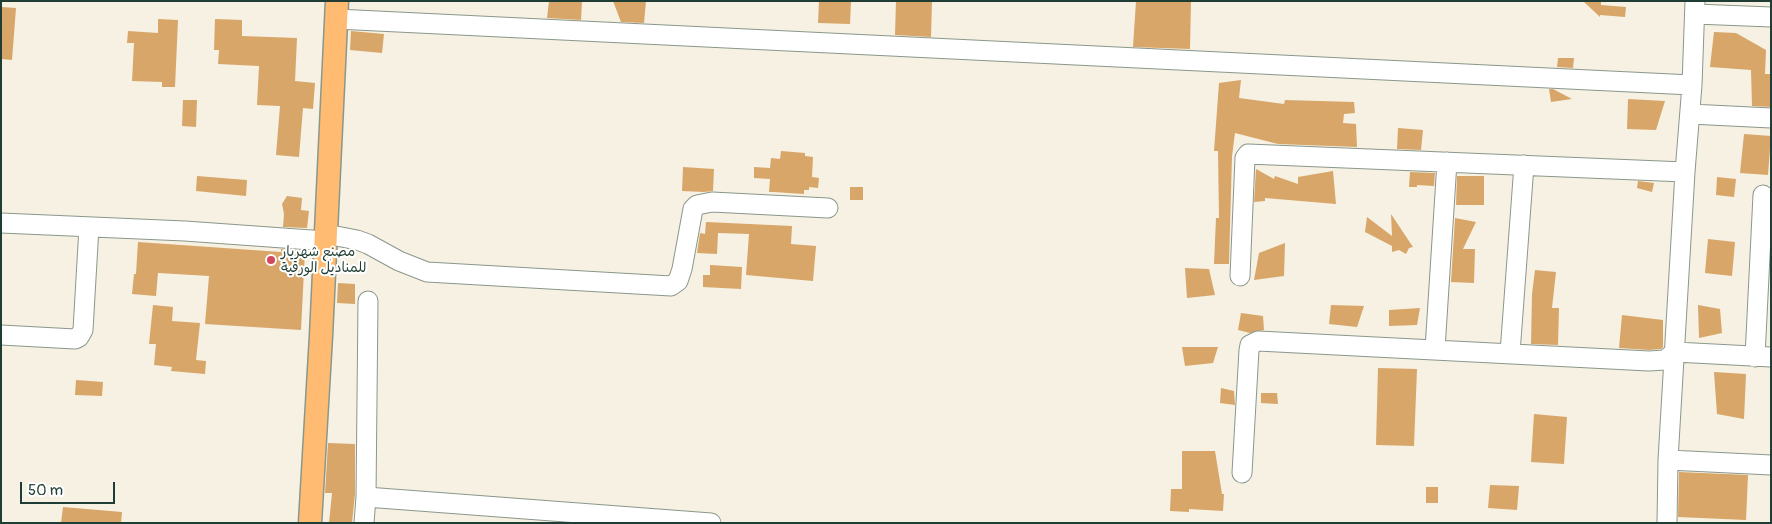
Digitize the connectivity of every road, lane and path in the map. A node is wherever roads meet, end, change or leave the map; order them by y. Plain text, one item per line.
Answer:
1 (1695, 8) edge
2 (337, 10) edge
3 (1771, 17) edge
4 (1692, 85) junction
5 (1690, 114) junction
6 (1771, 118) edge
7 (1447, 162) junction
8 (1524, 165) junction
9 (1685, 172) junction
10 (1763, 195) dead end
11 (828, 208) dead end
12 (1, 223) edge
13 (89, 227) junction
14 (326, 238) junction
15 (1240, 276) dead end
16 (368, 301) dead end
17 (1, 335) edge
18 (1436, 350) junction
19 (1675, 352) junction
20 (1510, 353) junction
21 (1763, 357) edge
22 (1668, 460) junction
23 (1771, 465) edge
24 (1242, 473) dead end
25 (366, 497) junction
26 (310, 523) edge
27 (364, 523) edge
28 (711, 523) edge
29 (1667, 523) edge

1 - 3 street
1 - 4 street
2 - 4 street
2 - 14 main road
4 - 5 street
5 - 6 street
5 - 9 street
7 - 8 street
7 - 15 street
7 - 18 street
8 - 9 street
8 - 20 street
9 - 19 street
10 - 21 street
11 - 14 street
12 - 13 street
13 - 14 street
13 - 17 street
14 - 26 main road
16 - 25 street
18 - 20 street
18 - 24 street
19 - 20 street
19 - 21 street
19 - 22 street
22 - 23 street
22 - 29 street
25 - 27 street
25 - 28 street

